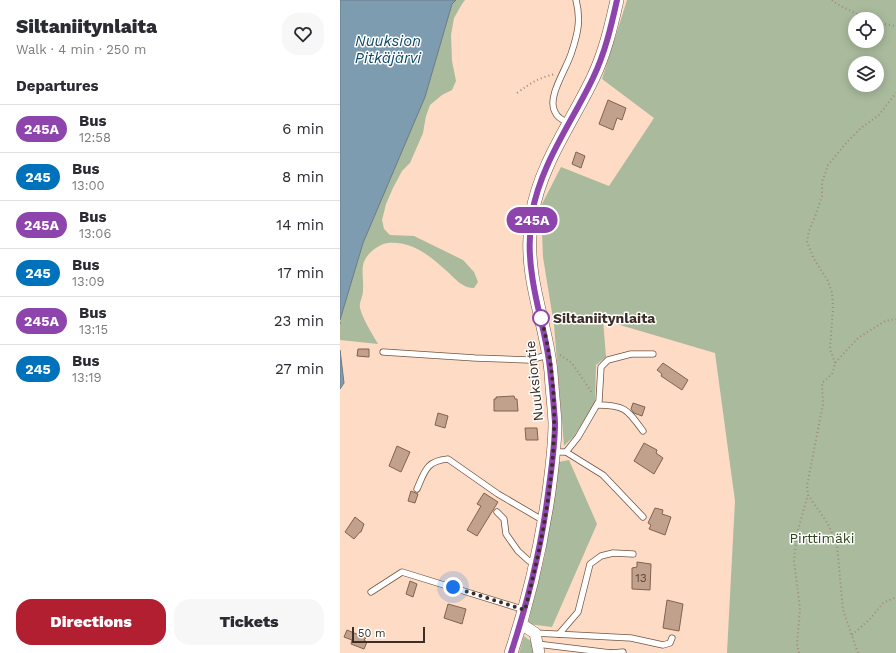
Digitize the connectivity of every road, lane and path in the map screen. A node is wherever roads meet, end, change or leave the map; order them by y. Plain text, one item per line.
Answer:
1 (576, 0) edge
2 (617, 0) edge
3 (832, 0) edge
4 (853, 12) edge
5 (884, 24) edge
6 (896, 26) edge
7 (563, 72) junction
8 (517, 93) dead end
9 (896, 93) edge
10 (569, 124) junction
11 (896, 319) edge
12 (383, 352) dead end
13 (653, 354) dead end
14 (549, 355) junction
15 (835, 363) junction
16 (598, 403) junction
17 (643, 431) dead end
18 (560, 452) junction
19 (417, 489) dead end
20 (808, 494) junction
21 (497, 512) dead end
22 (643, 517) dead end
23 (545, 521) junction
24 (633, 554) dead end
25 (537, 564) junction
26 (371, 592) dead end
27 (896, 596) edge
28 (525, 610) junction
29 (521, 624) junction
30 (534, 632) junction
31 (559, 634) junction
32 (852, 635) junction
33 (672, 638) dead end
34 (538, 649) edge
35 (623, 652) edge
36 (511, 653) edge
37 (612, 653) edge
38 (799, 653) edge
39 (858, 653) edge

1 - 7 lane
2 - 10 street, Nuuksiontie
3 - 4 path
5 - 6 path
7 - 8 path
7 - 10 lane
9 - 15 path
10 - 14 street, Nuuksiontie
11 - 15 path
12 - 14 lane
13 - 16 lane
14 - 16 path
14 - 18 street, Nuuksiontie
15 - 20 path
16 - 17 lane
16 - 18 lane
18 - 22 lane
18 - 23 street, Nuuksiontie
19 - 23 lane
20 - 32 path
20 - 38 path
21 - 25 lane
23 - 25 street, Nuuksiontie
24 - 31 lane
25 - 28 street, Nuuksiontie
26 - 28 lane
27 - 32 path
28 - 29 street, Nuuksiontie
29 - 30 street
29 - 36 street, Nuuksiontie
30 - 31 lane
30 - 34 street
31 - 33 lane
32 - 39 path
34 - 37 lane
35 - 37 lane

